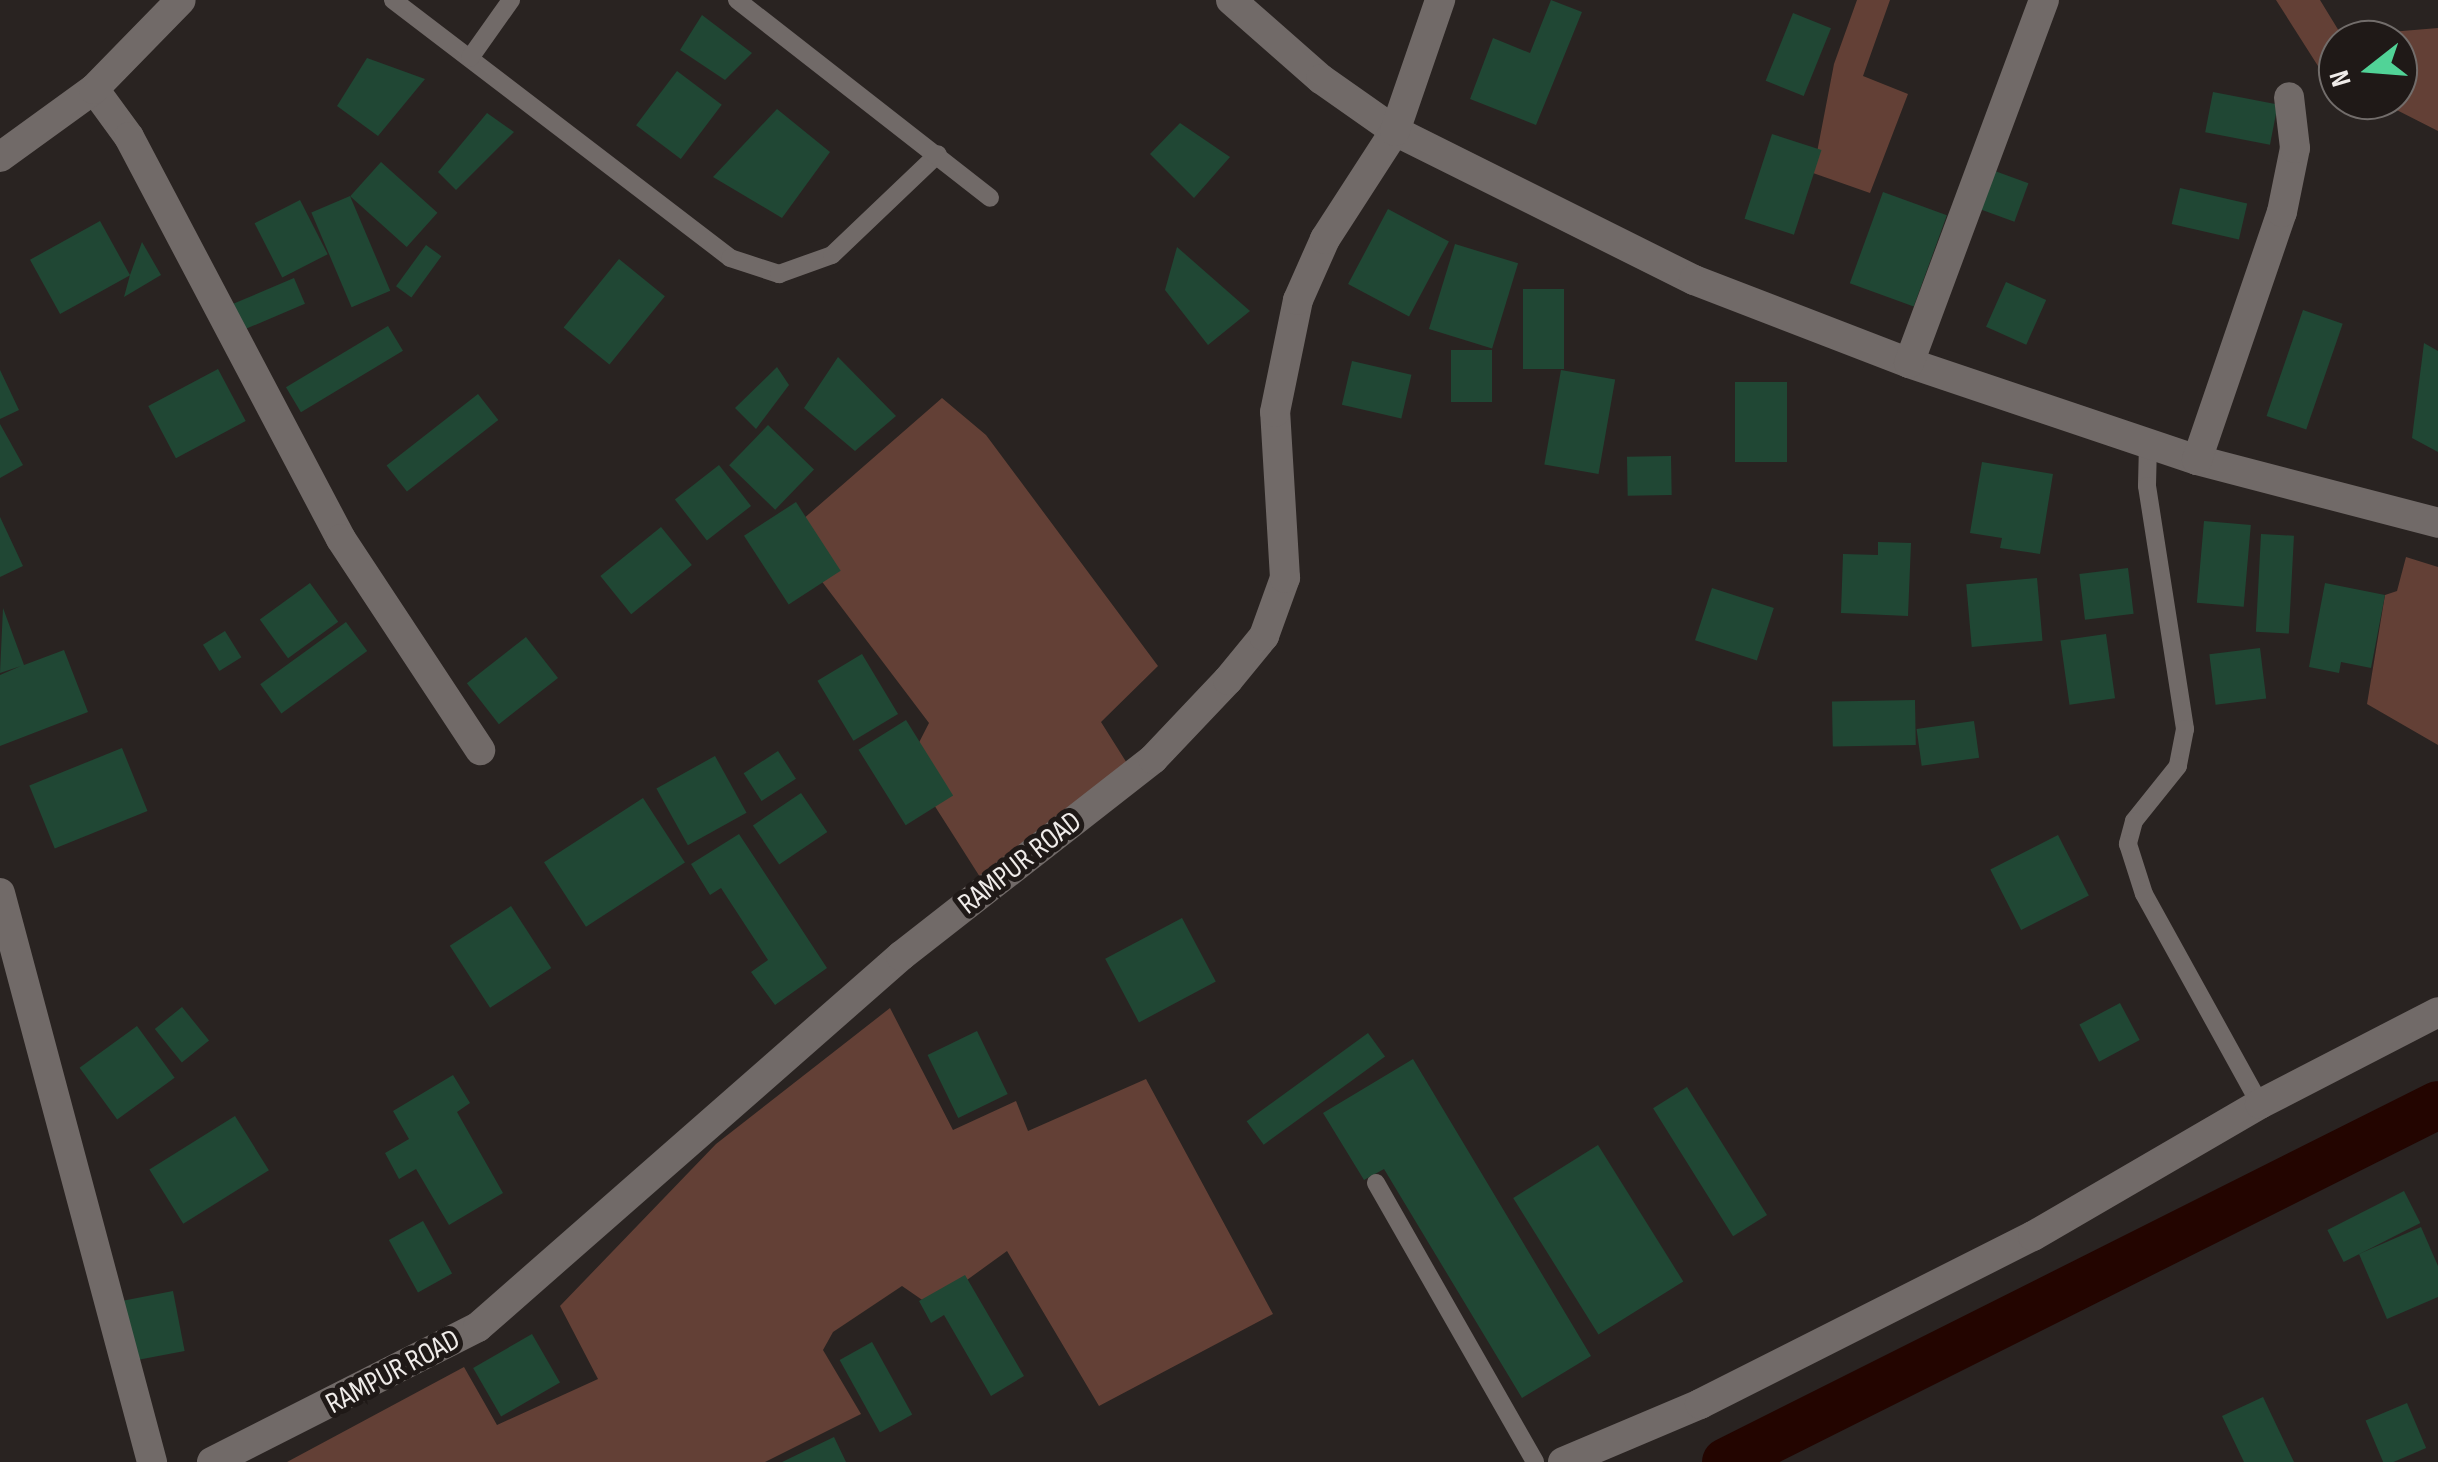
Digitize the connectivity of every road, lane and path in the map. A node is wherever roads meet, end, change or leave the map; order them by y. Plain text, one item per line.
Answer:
1 (181, 0) edge
2 (393, 0) edge
3 (512, 0) edge
4 (737, 0) edge
5 (1232, 0) edge
6 (1440, 0) edge
7 (2044, 0) edge
8 (470, 58) junction
9 (94, 89) junction
10 (2289, 97) dead end
11 (1395, 131) junction
12 (938, 154) junction
13 (0, 157) edge
14 (990, 198) dead end
15 (1909, 363) junction
16 (2148, 444) junction
17 (2197, 460) junction
18 (2438, 523) edge
19 (480, 750) dead end
20 (0, 893) edge
21 (2438, 1012) edge
22 (2260, 1104) junction
23 (1376, 1183) dead end
24 (152, 1462) edge
25 (212, 1462) edge
26 (1535, 1462) edge
27 (1563, 1462) edge

1 - 9 street
2 - 8 lane
3 - 8 lane
4 - 12 lane
5 - 11 street
6 - 11 street, RAMPUR ROAD
7 - 15 street
8 - 12 lane
9 - 13 street
9 - 19 street
10 - 17 street
11 - 15 street
11 - 25 street, RAMPUR ROAD
12 - 14 lane
15 - 16 street
16 - 17 street
16 - 22 lane
17 - 18 street
20 - 24 street
21 - 22 street
22 - 27 street
23 - 26 lane

